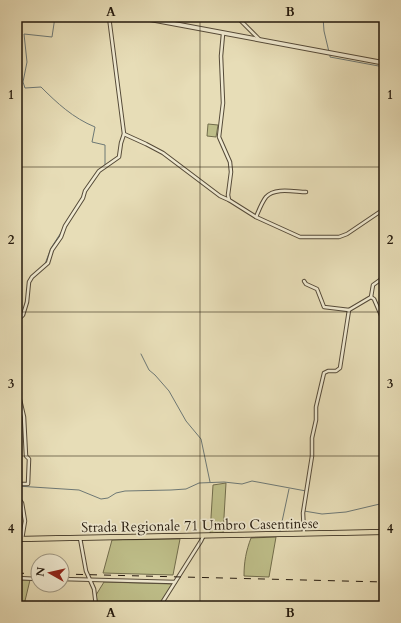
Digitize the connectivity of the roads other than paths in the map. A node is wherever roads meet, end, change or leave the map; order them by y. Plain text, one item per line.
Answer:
1 (108, 17) edge
2 (138, 17) edge
3 (236, 17) edge
4 (223, 34) junction
5 (260, 40) junction
6 (384, 64) edge
7 (124, 134) junction
8 (306, 192) dead end
9 (229, 200) junction
10 (384, 209) edge
11 (256, 217) junction
12 (384, 275) edge
13 (304, 281) dead end
14 (371, 298) junction
15 (349, 310) junction
16 (17, 321) edge
17 (384, 322) edge
18 (17, 387) edge
19 (17, 484) edge
20 (17, 496) edge
21 (384, 532) edge
22 (304, 534) junction
23 (202, 536) junction
24 (80, 538) junction
25 (19, 539) edge
26 (17, 578) edge
27 (30, 579) edge
28 (70, 579) edge
29 (90, 580) junction
30 (175, 582) junction
31 (96, 606) edge
32 (160, 606) edge

1 - 7 street
2 - 4 street
3 - 5 street
4 - 5 street
4 - 9 street
5 - 6 street
7 - 9 street
7 - 16 street
8 - 11 street
9 - 11 street
10 - 11 street
12 - 14 street
13 - 15 street
14 - 15 street
14 - 17 street
15 - 22 street
18 - 19 street
20 - 25 street
21 - 22 main road, Strada Regionale 71 Umbro Casentinese
22 - 23 main road, Strada Regionale 71 Umbro Casentinese
23 - 24 main road, Strada Regionale 71 Umbro Casentinese
23 - 30 street
24 - 25 main road, Strada Regionale 71 Umbro Casentinese
24 - 29 street
26 - 27 street
28 - 29 street
29 - 30 street
29 - 31 street
30 - 32 street

